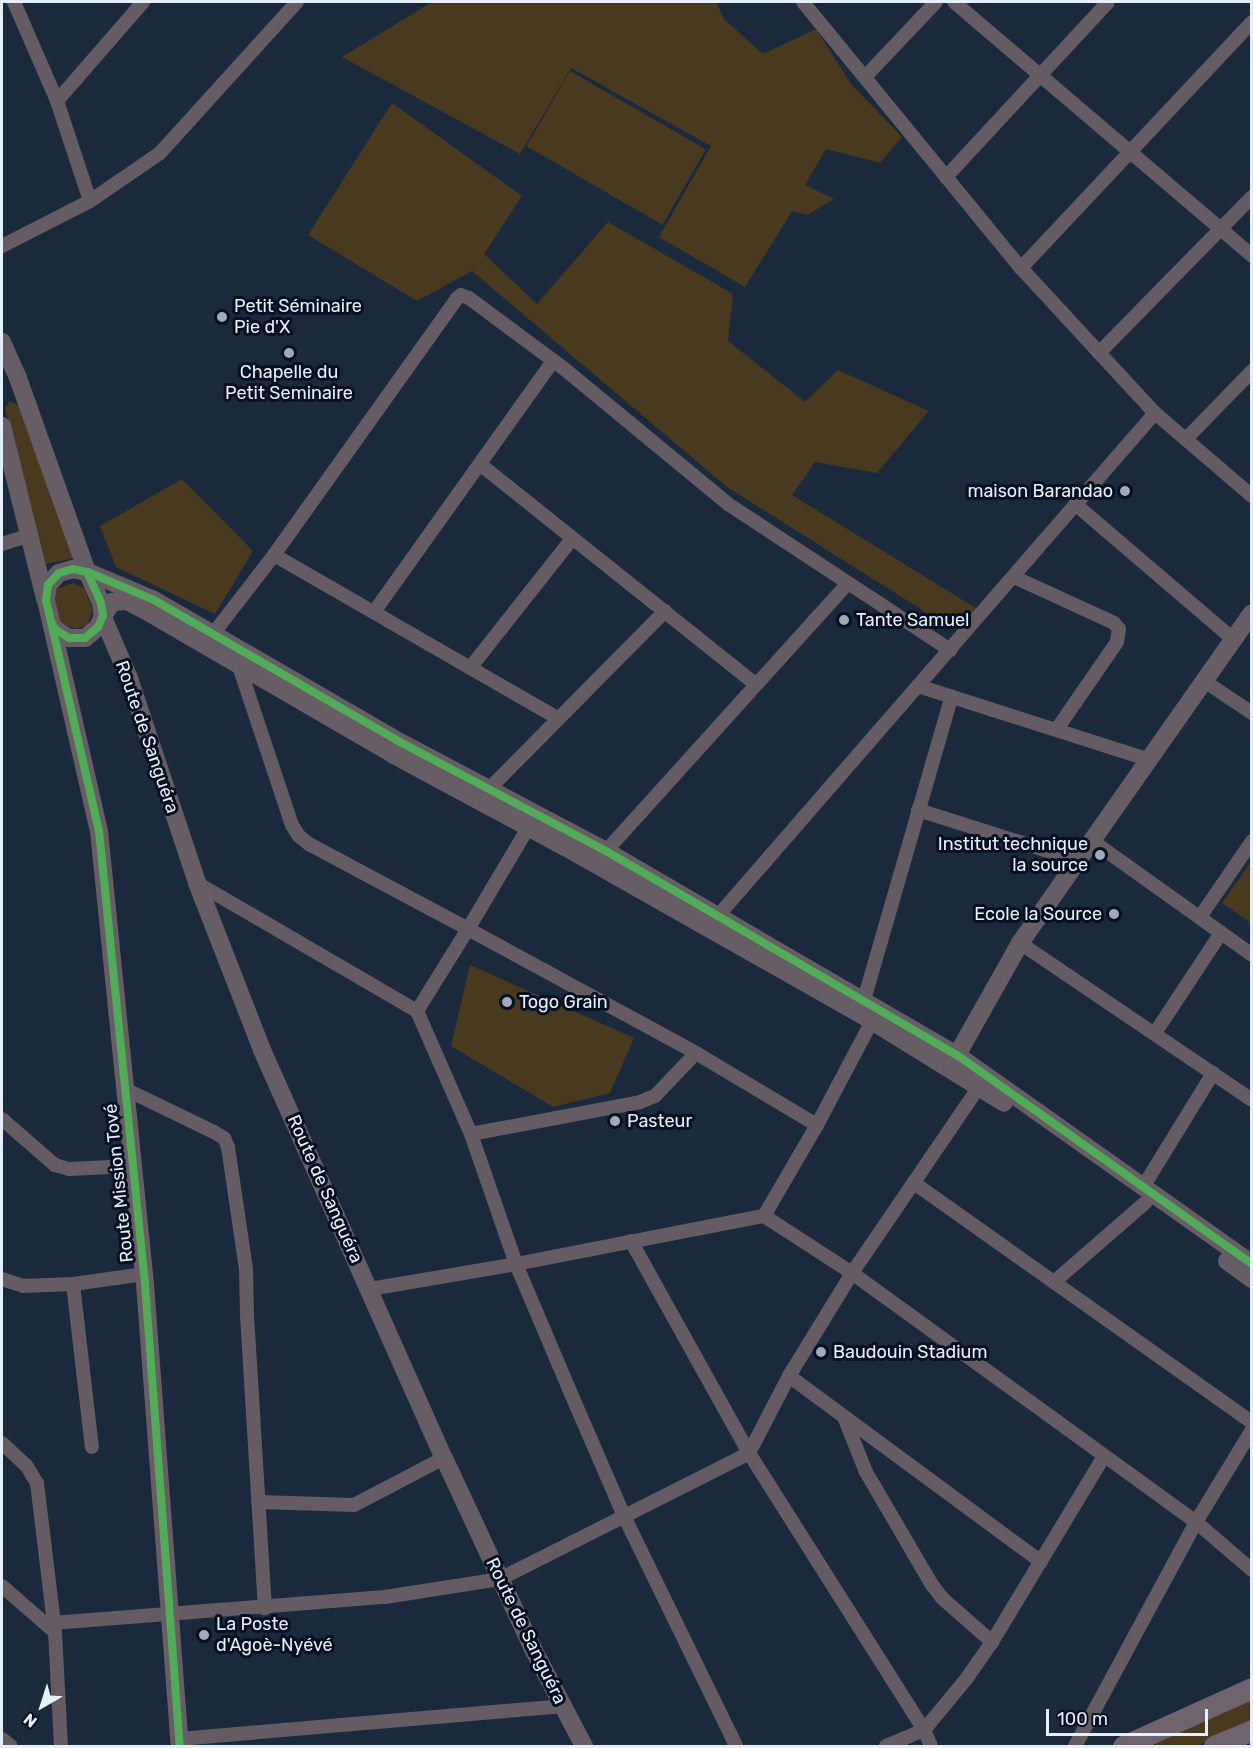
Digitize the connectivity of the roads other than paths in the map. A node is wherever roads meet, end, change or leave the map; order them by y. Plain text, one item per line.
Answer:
1 (14, 2) edge
2 (143, 2) edge
3 (297, 2) edge
4 (803, 2) edge
5 (936, 2) edge
6 (954, 2) edge
7 (1108, 2) edge
8 (1251, 22) edge
9 (1042, 75) junction
10 (866, 77) junction
11 (57, 101) junction
12 (1132, 153) junction
13 (946, 177) junction
14 (1251, 197) edge
15 (90, 201) junction
16 (1222, 230) junction
17 (2, 246) edge
18 (1251, 256) edge
19 (1021, 268) junction
20 (2, 342) edge
21 (1099, 353) junction
22 (553, 361) junction
23 (1251, 371) edge
24 (10, 380) edge
25 (1155, 412) junction
26 (2, 426) edge
27 (1186, 439) junction
28 (481, 465) junction
29 (1251, 496) edge
30 (1075, 504) junction
31 (30, 535) junction
32 (572, 539) junction
33 (2, 544) edge
34 (274, 555) junction
35 (87, 572) junction
36 (1014, 577) junction
37 (848, 583) junction
38 (46, 600) junction
39 (665, 611) junction
40 (374, 612) junction
41 (1251, 613) edge
42 (103, 616) junction
43 (51, 622) junction
44 (213, 634) junction
45 (85, 636) junction
46 (1233, 639) junction
47 (950, 650) junction
48 (239, 666) junction
49 (470, 668) junction
50 (129, 678) junction
51 (1204, 681) junction
52 (755, 684) junction
53 (918, 686) junction
54 (66, 696) junction
55 (952, 696) junction
56 (1251, 713) edge
57 (557, 718) junction
58 (1057, 729) junction
59 (1147, 759) junction
60 (490, 788) junction
61 (918, 810) junction
62 (532, 821) junction
63 (1091, 840) junction
64 (1251, 841) edge
65 (606, 851) junction
66 (1077, 860) junction
67 (197, 883) junction
68 (1200, 917) junction
69 (713, 923) junction
70 (468, 929) junction
71 (1221, 933) junction
72 (1020, 943) junction
73 (1251, 955) edge
74 (864, 1000) junction
75 (417, 1011) junction
76 (872, 1021) junction
77 (1155, 1033) junction
78 (696, 1053) junction
79 (955, 1062) junction
80 (1213, 1073) junction
81 (979, 1087) junction
82 (125, 1089) junction
83 (1251, 1100) edge
84 (2, 1119) edge
85 (817, 1125) junction
86 (471, 1134) junction
87 (132, 1166) junction
88 (914, 1183) junction
89 (1144, 1195) junction
90 (764, 1216) junction
91 (631, 1241) junction
92 (516, 1264) junction
93 (1251, 1264) edge
94 (852, 1273) junction
95 (144, 1274) junction
96 (1251, 1279) edge
97 (3, 1282) edge
98 (1054, 1282) junction
99 (73, 1284) junction
100 (370, 1289) junction
101 (789, 1376) junction
102 (843, 1416) junction
103 (1251, 1422) edge
104 (1251, 1430) edge
105 (2, 1443) edge
106 (92, 1447) dead end
107 (749, 1453) junction
108 (1104, 1456) junction
109 (444, 1458) junction
110 (258, 1502) junction
111 (624, 1516) junction
112 (1196, 1522) junction
113 (1041, 1562) junction
114 (1251, 1570) edge
115 (500, 1579) junction
116 (2, 1586) edge
117 (265, 1608) junction
118 (170, 1615) junction
119 (54, 1628) junction
120 (992, 1642) junction
121 (1251, 1688) edge
122 (562, 1706) junction
123 (924, 1730) junction
124 (1251, 1730) edge
125 (2, 1739) edge
126 (180, 1742) edge
127 (11, 1746) edge
128 (61, 1746) edge
129 (584, 1746) edge
130 (736, 1746) edge
131 (886, 1746) edge
132 (931, 1746) edge
133 (1075, 1746) edge
134 (1123, 1746) edge
135 (1214, 1746) edge

1 - 11 street
2 - 11 street
3 - 15 street
4 - 10 street
5 - 10 street
6 - 9 street
7 - 9 street
8 - 12 street
9 - 12 street
9 - 13 street
10 - 13 street
11 - 15 street
12 - 16 street
12 - 19 street
13 - 19 street
14 - 16 street
15 - 17 street
16 - 18 street
16 - 21 street
19 - 21 street
20 - 24 street
21 - 25 street
22 - 28 street
22 - 34 street
22 - 37 street
23 - 27 street
24 - 35 street
25 - 27 street
25 - 30 street
26 - 31 street
27 - 29 street
28 - 32 street
28 - 40 street
30 - 36 street
30 - 46 street
31 - 33 street
31 - 38 street
32 - 39 street
32 - 49 street
34 - 40 street
34 - 44 street
35 - 38 street
35 - 42 street
35 - 44 street
36 - 47 street
36 - 58 street
37 - 47 street
37 - 52 street
38 - 43 street
39 - 52 street
39 - 57 street
40 - 49 street
41 - 46 street
42 - 45 street
42 - 48 street
42 - 50 street, Route de Sanguéra
43 - 45 street
43 - 54 street, Route Mission Tové
44 - 60 street
45 - 50 street
45 - 54 street
46 - 51 street
47 - 53 street
48 - 62 street
48 - 70 street
49 - 57 street
50 - 67 street, Route de Sanguéra
51 - 56 street
51 - 59 street
52 - 65 street
53 - 55 street
53 - 69 street
54 - 82 street, Route Mission Tové
55 - 58 street
55 - 61 street
57 - 60 street
58 - 59 street
59 - 63 street
60 - 62 street
61 - 66 street
61 - 74 street
62 - 65 street
62 - 69 street
62 - 70 street
63 - 66 street
63 - 68 street
64 - 68 street
65 - 69 street
66 - 72 street
67 - 75 street
67 - 100 street, Route de Sanguéra
68 - 71 street
69 - 74 street
69 - 76 street
70 - 75 street
70 - 78 street
71 - 73 street
71 - 77 street
72 - 77 street
72 - 79 street
74 - 79 street
75 - 86 street
76 - 79 street
76 - 85 street
77 - 80 street
78 - 85 street
78 - 86 street
79 - 81 street
79 - 89 street
80 - 83 street
80 - 89 street
81 - 88 street
81 - 89 street
82 - 87 street, Route Mission Tové
82 - 110 street
84 - 87 street
85 - 90 street
86 - 92 street
87 - 95 street, Route Mission Tové
88 - 94 street
88 - 98 street
89 - 93 street
89 - 96 street
89 - 98 street
90 - 91 street
90 - 94 street
91 - 92 street
91 - 107 street
92 - 100 street
92 - 111 street
94 - 101 street
94 - 108 street
95 - 99 street
95 - 118 street, Route Mission Tové
97 - 99 street
98 - 103 street
99 - 106 street
100 - 109 street, Route de Sanguéra
101 - 102 street
101 - 107 street
102 - 113 street
102 - 120 street
104 - 112 street
105 - 119 street
107 - 111 street
107 - 123 street
108 - 112 street
108 - 113 street
109 - 110 street
109 - 115 street, Route de Sanguéra
110 - 117 street
111 - 115 street
111 - 130 street
112 - 114 street
112 - 133 street
113 - 120 street
115 - 117 street
115 - 122 street, Route de Sanguéra
116 - 119 street
117 - 118 street
118 - 119 street
118 - 126 street, Route Mission Tové
119 - 128 street
120 - 123 street
121 - 134 main road
122 - 126 street
122 - 129 street, Route de Sanguéra
123 - 131 street
123 - 132 street
124 - 135 main road
125 - 127 street

